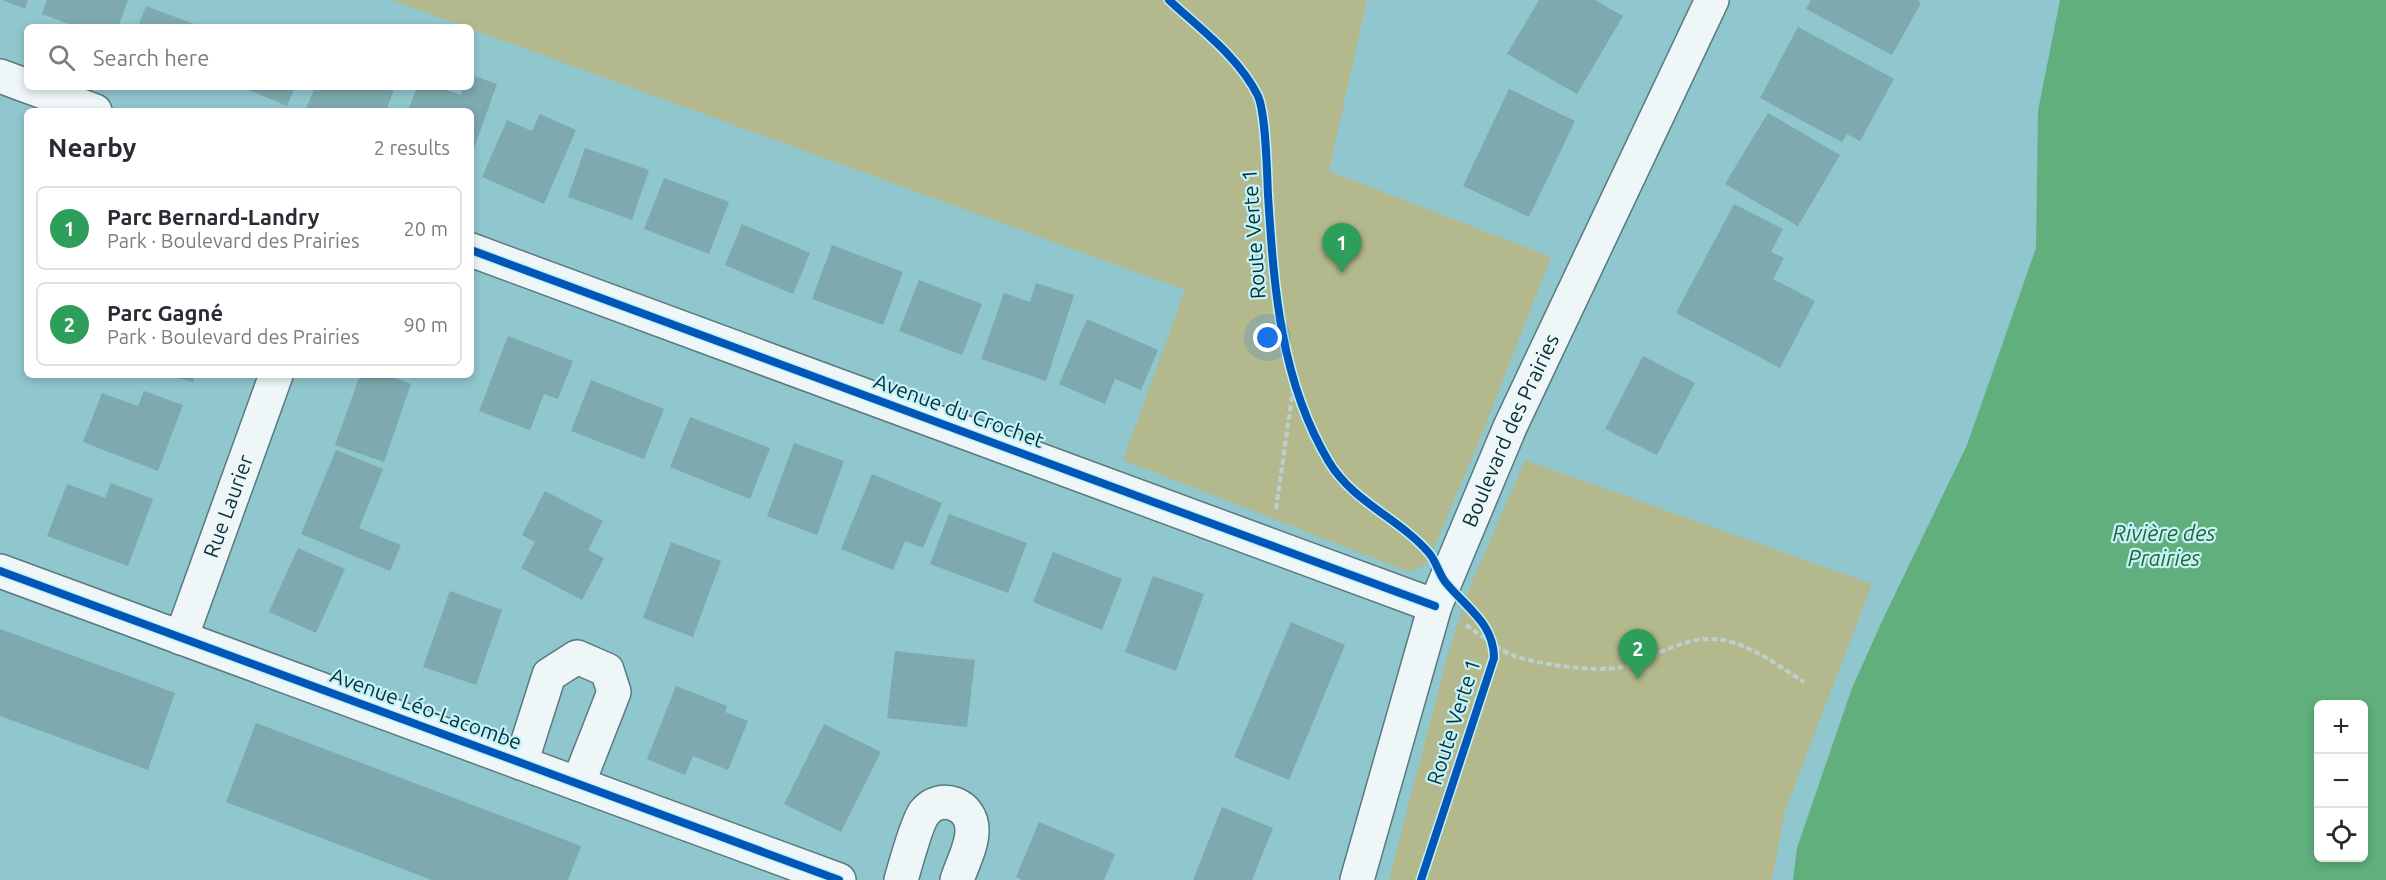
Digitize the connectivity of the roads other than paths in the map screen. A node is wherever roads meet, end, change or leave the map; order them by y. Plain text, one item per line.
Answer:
1 (1712, 0) edge
2 (0, 76) edge
3 (24, 85) edge
4 (39, 90) edge
5 (87, 108) edge
6 (474, 251) edge
7 (275, 378) edge
8 (0, 571) edge
9 (1435, 606) junction
10 (181, 638) junction
11 (521, 763) junction
12 (578, 784) junction
13 (839, 880) edge
14 (901, 880) edge
15 (957, 880) edge
16 (1357, 880) edge

1 - 9 street, Boulevard des Prairies
2 - 3 street
4 - 5 street
6 - 9 street, Avenue du Crochet
7 - 10 street, Rue Laurier
8 - 10 street, Avenue Léo-Lacombe
9 - 16 street, Boulevard des Prairies
10 - 11 street, Avenue Léo-Lacombe
11 - 12 street, Avenue Léo-Lacombe
11 - 12 street, Avenue Léo-Lacombe
12 - 13 street, Avenue Léo-Lacombe
14 - 15 street

